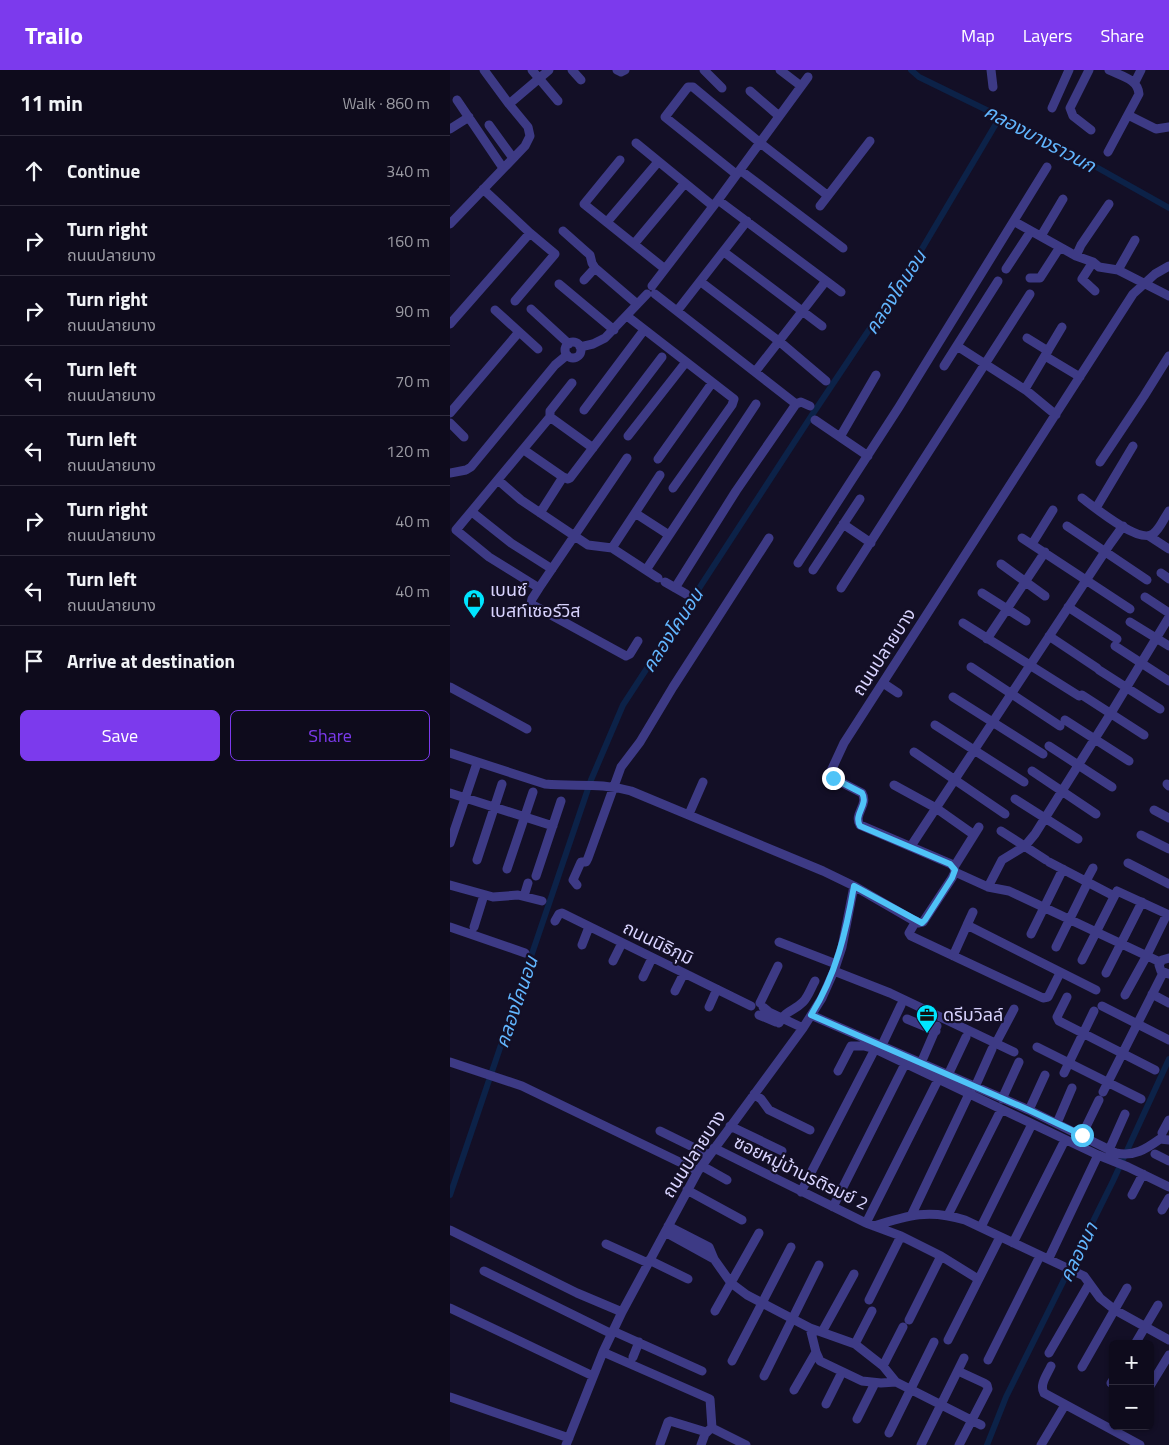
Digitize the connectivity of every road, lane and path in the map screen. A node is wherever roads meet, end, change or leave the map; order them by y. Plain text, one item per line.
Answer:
1 (484, 70) edge
2 (532, 70) edge
3 (549, 70) edge
4 (572, 70) edge
5 (617, 70) edge
6 (625, 70) edge
7 (704, 70) edge
8 (780, 70) edge
9 (991, 70) edge
10 (1069, 70) edge
11 (1089, 70) edge
12 (1109, 70) edge
13 (1142, 70) edge
14 (808, 77) dead end
15 (540, 78) junction
16 (581, 80) dead end
17 (1135, 82) junction
18 (801, 86) junction
19 (992, 87) dead end
20 (722, 88) dead end
21 (750, 91) dead end
22 (457, 100) dead end
23 (558, 101) dead end
24 (509, 104) junction
25 (1052, 108) dead end
26 (1128, 114) junction
27 (779, 116) junction
28 (469, 117) junction
29 (489, 125) dead end
30 (1169, 127) edge
31 (450, 129) edge
32 (1091, 130) dead end
33 (870, 141) dead end
34 (759, 142) junction
35 (636, 143) dead end
36 (1108, 152) dead end
37 (514, 158) junction
38 (620, 160) dead end
39 (658, 162) junction
40 (1047, 167) dead end
41 (504, 168) junction
42 (738, 172) junction
43 (685, 183) junction
44 (483, 189) junction
45 (828, 195) junction
46 (1063, 199) dead end
47 (716, 203) junction
48 (1109, 204) dead end
49 (820, 206) dead end
50 (451, 219) edge
51 (748, 221) junction
52 (607, 222) junction
53 (1015, 222) junction
54 (563, 231) dead end
55 (1031, 231) junction
56 (530, 233) junction
57 (1041, 236) junction
58 (1135, 240) dead end
59 (634, 244) junction
60 (1060, 247) junction
61 (843, 248) dead end
62 (724, 252) junction
63 (1076, 256) junction
64 (1092, 262) junction
65 (1169, 266) edge
66 (595, 268) junction
67 (665, 269) junction
68 (1006, 269) dead end
69 (1118, 270) junction
70 (1030, 278) dead end
71 (584, 280) dead end
72 (998, 280) dead end
73 (702, 282) junction
74 (825, 282) junction
75 (559, 284) dead end
76 (1143, 284) junction
77 (1095, 291) dead end
78 (651, 292) junction
79 (841, 292) dead end
80 (1030, 294) dead end
81 (1169, 296) edge
82 (515, 300) dead end
83 (637, 304) junction
84 (495, 310) dead end
85 (531, 310) dead end
86 (677, 311) junction
87 (802, 311) junction
88 (627, 316) junction
89 (450, 324) edge
90 (822, 326) dead end
91 (1062, 327) dead end
92 (614, 330) junction
93 (644, 330) junction
94 (519, 332) junction
95 (1027, 338) dead end
96 (780, 342) junction
97 (569, 344) junction
98 (957, 346) junction
99 (580, 347) junction
100 (538, 349) dead end
101 (1046, 354) junction
102 (567, 355) junction
103 (1169, 356) edge
104 (662, 358) dead end
105 (686, 362) junction
106 (986, 364) junction
107 (944, 366) dead end
108 (756, 372) junction
109 (876, 375) dead end
110 (1080, 377) junction
111 (826, 381) dead end
112 (572, 383) dead end
113 (712, 383) junction
114 (1025, 389) junction
115 (756, 404) dead end
116 (796, 404) junction
117 (810, 406) dead end
118 (584, 410) dead end
119 (450, 413) edge
120 (1056, 415) junction
121 (550, 417) junction
122 (815, 420) dead end
123 (450, 423) edge
124 (464, 436) dead end
125 (628, 436) dead end
126 (840, 437) junction
127 (1134, 446) dead end
128 (593, 448) junction
129 (524, 450) junction
130 (868, 456) junction
131 (627, 458) dead end
132 (658, 459) dead end
133 (1100, 462) dead end
134 (450, 473) edge
135 (660, 475) dead end
136 (563, 478) junction
137 (498, 480) junction
138 (673, 488) dead end
139 (1082, 498) dead end
140 (860, 499) dead end
141 (1096, 508) junction
142 (1053, 510) dead end
143 (1169, 511) edge
144 (472, 512) junction
145 (540, 513) junction
146 (635, 513) junction
147 (843, 524) junction
148 (1067, 526) dead end
149 (1123, 526) junction
150 (453, 530) edge
151 (669, 535) junction
152 (574, 536) junction
153 (1149, 536) junction
154 (769, 538) dead end
155 (1022, 538) dead end
156 (871, 543) junction
157 (1032, 544) junction
158 (612, 548) junction
159 (1169, 549) edge
160 (1105, 551) junction
161 (1045, 552) junction
162 (798, 563) dead end
163 (1001, 564) dead end
164 (552, 569) junction
165 (646, 570) junction
166 (813, 570) dead end
167 (1161, 573) dead end
168 (1086, 579) junction
169 (1169, 579) edge
170 (1147, 580) dead end
171 (1025, 581) junction
172 (539, 588) junction
173 (675, 588) junction
174 (841, 588) dead end
175 (686, 594) dead end
176 (982, 594) dead end
177 (1045, 596) dead end
178 (1145, 597) dead end
179 (1068, 607) junction
180 (1006, 609) junction
181 (1130, 609) dead end
182 (1169, 613) edge
183 (1169, 617) edge
184 (1026, 621) dead end
185 (1130, 622) dead end
186 (963, 623) dead end
187 (1049, 636) junction
188 (1156, 638) junction
189 (987, 639) junction
190 (638, 642) dead end
191 (1169, 646) edge
192 (1141, 663) junction
193 (1030, 665) junction
194 (971, 667) dead end
195 (1169, 680) edge
196 (883, 683) junction
197 (450, 687) edge
198 (1126, 688) junction
199 (898, 693) dead end
200 (1011, 693) junction
201 (954, 697) dead end
202 (1160, 710) dead end
203 (1111, 713) junction
204 (992, 722) junction
205 (935, 724) dead end
206 (527, 728) dead end
207 (1144, 735) dead end
208 (1095, 740) junction
209 (1049, 746) dead end
210 (974, 750) junction
211 (914, 752) dead end
212 (450, 753) edge
213 (1043, 754) dead end
214 (1129, 761) dead end
215 (477, 763) junction
216 (1079, 765) junction
217 (1032, 771) dead end
218 (954, 780) junction
219 (703, 782) dead end
220 (1024, 782) dead end
221 (502, 784) dead end
222 (614, 786) junction
223 (894, 786) dead end
224 (1112, 787) dead end
225 (1062, 791) junction
226 (533, 792) dead end
227 (450, 793) edge
228 (466, 798) junction
229 (1015, 799) dead end
230 (561, 801) dead end
231 (495, 808) junction
232 (936, 808) junction
233 (1154, 810) dead end
234 (688, 814) junction
235 (1005, 814) dead end
236 (1096, 814) dead end
237 (525, 817) junction
238 (1169, 818) edge
239 (1044, 819) junction
240 (553, 826) junction
241 (979, 827) dead end
242 (1001, 831) dead end
243 (970, 832) dead end
244 (1141, 836) dead end
245 (1078, 840) dead end
246 (450, 843) edge
247 (911, 846) junction
248 (1025, 846) junction
249 (1169, 849) edge
250 (478, 860) dead end
251 (1128, 863) dead end
252 (1093, 868) dead end
253 (507, 869) dead end
254 (1063, 869) junction
255 (955, 870) junction
256 (536, 876) dead end
257 (1087, 882) junction
258 (528, 883) dead end
259 (1169, 884) edge
260 (450, 885) edge
261 (577, 885) dead end
262 (854, 886) junction
263 (988, 887) junction
264 (484, 895) junction
265 (524, 896) junction
266 (1114, 896) junction
267 (542, 901) dead end
268 (1142, 902) junction
269 (1044, 907) junction
270 (973, 912) dead end
271 (1168, 914) edge
272 (1070, 919) junction
273 (555, 921) dead end
274 (916, 921) junction
275 (968, 925) junction
276 (450, 927) edge
277 (474, 927) dead end
278 (589, 927) junction
279 (1096, 932) junction
280 (1031, 934) dead end
281 (779, 942) dead end
282 (622, 943) junction
283 (1122, 944) junction
284 (582, 945) dead end
285 (1056, 947) dead end
286 (525, 953) dead end
287 (953, 956) junction
288 (1146, 957) junction
289 (652, 958) junction
290 (1169, 958) edge
291 (1082, 960) dead end
292 (613, 961) dead end
293 (1160, 962) junction
294 (778, 966) dead end
295 (835, 968) junction
296 (684, 973) junction
297 (1060, 973) junction
298 (1106, 973) dead end
299 (1166, 974) edge
300 (643, 977) dead end
301 (815, 981) dead end
302 (717, 989) junction
303 (1096, 990) dead end
304 (675, 991) dead end
305 (1152, 994) junction
306 (1126, 995) dead end
307 (1067, 996) dead end
308 (1169, 1002) edge
309 (900, 1005) dead end
310 (709, 1007) dead end
311 (758, 1008) junction
312 (1014, 1009) dead end
313 (811, 1015) junction
314 (907, 1019) dead end
315 (780, 1021) junction
316 (1137, 1024) junction
317 (801, 1030) junction
318 (1083, 1034) junction
319 (966, 1036) dead end
320 (1169, 1040) edge
321 (994, 1046) junction
322 (879, 1047) junction
323 (1037, 1047) dead end
324 (1014, 1052) dead end
325 (1122, 1054) junction
326 (450, 1062) edge
327 (921, 1062) junction
328 (1019, 1062) dead end
329 (1069, 1063) junction
330 (905, 1064) junction
331 (1155, 1070) dead end
332 (838, 1071) dead end
333 (1064, 1072) dead end
334 (948, 1075) junction
335 (1045, 1075) dead end
336 (938, 1080) junction
337 (1108, 1083) junction
338 (1072, 1088) dead end
339 (972, 1090) junction
340 (754, 1094) junction
341 (1002, 1099) junction
342 (1141, 1099) dead end
343 (1001, 1110) junction
344 (1029, 1110) junction
345 (1125, 1114) dead end
346 (1169, 1120) edge
347 (1057, 1123) junction
348 (1032, 1124) junction
349 (730, 1126) junction
350 (810, 1130) dead end
351 (660, 1131) dead end
352 (1082, 1135) junction
353 (1166, 1136) edge
354 (1065, 1140) junction
355 (1109, 1150) junction
356 (712, 1152) junction
357 (782, 1152) dead end
358 (1155, 1154) dead end
359 (1098, 1155) junction
360 (1169, 1161) edge
361 (700, 1168) junction
362 (1143, 1174) junction
363 (727, 1180) dead end
364 (1169, 1187) edge
365 (687, 1190) junction
366 (801, 1192) junction
367 (1132, 1194) dead end
368 (1169, 1198) edge
369 (833, 1207) junction
370 (1162, 1210) dead end
371 (948, 1215) junction
372 (911, 1216) junction
373 (898, 1219) junction
374 (742, 1220) dead end
375 (870, 1225) junction
376 (981, 1227) junction
377 (667, 1229) junction
378 (450, 1230) edge
379 (759, 1233) dead end
380 (898, 1235) junction
381 (1000, 1236) junction
382 (1013, 1243) junction
383 (606, 1244) dead end
384 (791, 1246) dead end
385 (941, 1256) junction
386 (1040, 1256) junction
387 (1052, 1260) junction
388 (648, 1262) junction
389 (819, 1265) dead end
390 (484, 1271) dead end
391 (854, 1274) dead end
392 (688, 1279) dead end
393 (978, 1279) junction
394 (1086, 1280) junction
395 (731, 1283) junction
396 (1127, 1288) dead end
397 (869, 1300) dead end
398 (763, 1303) junction
399 (1158, 1305) dead end
400 (450, 1308) edge
401 (1115, 1310) junction
402 (716, 1311) dead end
403 (872, 1311) dead end
404 (622, 1312) junction
405 (793, 1320) junction
406 (1144, 1327) junction
407 (810, 1328) junction
408 (612, 1332) junction
409 (822, 1332) junction
410 (948, 1340) dead end
411 (1136, 1340) edge
412 (1169, 1340) edge
413 (639, 1342) junction
414 (934, 1342) dead end
415 (855, 1344) junction
416 (603, 1352) junction
417 (816, 1352) junction
418 (1049, 1353) dead end
419 (1169, 1355) edge
420 (633, 1357) dead end
421 (964, 1358) dead end
422 (988, 1360) dead end
423 (732, 1361) dead end
424 (883, 1366) junction
425 (1051, 1366) dead end
426 (1082, 1366) dead end
427 (702, 1371) dead end
428 (958, 1371) junction
429 (842, 1372) junction
430 (594, 1376) junction
431 (764, 1376) dead end
432 (896, 1382) junction
433 (875, 1383) junction
434 (1151, 1385) edge
435 (911, 1389) junction
436 (794, 1390) dead end
437 (450, 1397) edge
438 (826, 1404) dead end
439 (941, 1405) junction
440 (1066, 1405) junction
441 (857, 1418) dead end
442 (971, 1420) junction
443 (982, 1425) dead end
444 (709, 1430) junction
445 (889, 1433) dead end
446 (567, 1441) edge
447 (660, 1444) dead end
448 (701, 1445) edge
449 (744, 1445) edge
450 (921, 1445) edge
451 (959, 1445) edge
452 (1041, 1445) edge
453 (1140, 1445) edge

1 - 24 street
2 - 15 street
3 - 15 street
4 - 16 street
5 - 6 street
7 - 20 street
8 - 18 street
9 - 19 street
10 - 25 street
11 - 32 street
12 - 17 street
13 - 17 street
14 - 18 street
15 - 23 street
15 - 24 street
17 - 26 street
18 - 27 street
21 - 27 street
22 - 28 street
24 - 37 street
26 - 30 street
26 - 36 street
27 - 34 street
28 - 31 street
28 - 41 street
29 - 37 street
33 - 45 street
34 - 42 street
34 - 42 street
34 - 45 street
35 - 39 street
37 - 41 street
38 - 52 street
39 - 43 street
39 - 52 street
40 - 53 street
41 - 44 street
42 - 47 street
42 - 61 street
43 - 47 street
43 - 59 street
44 - 50 street
44 - 56 street
45 - 49 street
46 - 57 street
47 - 51 street
47 - 67 street
48 - 63 street
51 - 62 street
51 - 74 street
52 - 59 street
53 - 55 street
53 - 130 street
54 - 66 street
55 - 57 street
55 - 68 street
56 - 82 street
56 - 89 street
57 - 60 street
58 - 69 street
59 - 67 street
60 - 63 street
60 - 70 street
62 - 73 street
62 - 87 street
63 - 64 street
64 - 69 street
64 - 77 street
65 - 76 street, ถนนปลายบาง
66 - 71 street
66 - 83 street
67 - 78 street
69 - 76 street
72 - 98 street
73 - 86 street
73 - 96 street
74 - 79 street
74 - 87 street
75 - 92 street
76 - 81 street
76 - 110 street, ถนนปลายบาง
78 - 83 street
78 - 86 street
80 - 106 street
83 - 88 street
84 - 94 street
85 - 97 street
86 - 108 street
87 - 90 street
87 - 96 street
88 - 92 street
88 - 93 street
91 - 101 street
92 - 99 street
93 - 105 street
93 - 118 street
94 - 100 street
94 - 119 street
95 - 101 street
96 - 108 street
96 - 111 street
97 - 99 street
97 - 102 street
98 - 106 street
98 - 107 street
99 - 102 street
101 - 110 street
101 - 114 street
102 - 134 street
103 - 133 street
104 - 128 street
105 - 113 street
105 - 125 street
106 - 114 street
106 - 156 street
108 - 116 street
109 - 126 street
110 - 120 street, ถนนปลายบาง
112 - 121 street
113 - 132 street
113 - 138 street
114 - 120 street
115 - 151 street
116 - 117 street
116 - 173 street
120 - 196 street, ถนนปลายบาง
121 - 128 street
121 - 129 street
122 - 126 street
123 - 124 street
126 - 130 street
127 - 141 street
128 - 136 street
129 - 136 street
129 - 137 street
130 - 162 street
131 - 152 street
135 - 146 street
136 - 145 street
137 - 144 street
137 - 145 street
139 - 141 street
140 - 147 street
141 - 149 street
142 - 157 street
143 - 153 street
144 - 150 street
144 - 164 street
145 - 152 street
146 - 151 street
146 - 158 street
147 - 156 street
147 - 166 street
148 - 160 street
149 - 153 street
149 - 160 street
150 - 172 street
151 - 165 street
152 - 158 street
152 - 164 street
153 - 159 street
154 - 222 street
155 - 157 street
156 - 174 street
157 - 161 street
158 - 165 street
160 - 168 street
160 - 170 street
161 - 168 street
161 - 171 street
163 - 171 street
164 - 172 street
165 - 173 street
167 - 169 street
168 - 179 street
168 - 181 street
171 - 177 street
171 - 180 street
172 - 190 street
173 - 175 street
176 - 180 street
178 - 182 street
179 - 187 street
179 - 192 street
180 - 184 street
180 - 189 street
183 - 188 street
185 - 188 street
186 - 189 street
187 - 193 street
187 - 198 street
188 - 191 street
188 - 192 street
189 - 193 street
192 - 195 street
192 - 198 street
193 - 200 street
193 - 203 street
194 - 200 street
196 - 199 street
196 - 247 street, ถนนปลายบาง
197 - 206 street
198 - 202 street
198 - 203 street
200 - 204 street
200 - 208 street
201 - 204 street
203 - 207 street
203 - 208 street
204 - 210 street
204 - 213 street
205 - 210 street
208 - 214 street
208 - 216 street
209 - 216 street
210 - 218 street
210 - 220 street
211 - 218 street
212 - 215 street
215 - 222 street
215 - 228 street
216 - 224 street
216 - 225 street
217 - 225 street
218 - 232 street
218 - 235 street
219 - 234 street
221 - 231 street
222 - 234 street
222 - 261 street
223 - 232 street
225 - 236 street
225 - 239 street
226 - 237 street
227 - 228 street
228 - 231 street
228 - 246 street
229 - 239 street
230 - 240 street
231 - 237 street
231 - 250 street
232 - 243 street
232 - 247 street
233 - 238 street
234 - 262 street
237 - 240 street
237 - 253 street
239 - 245 street
239 - 248 street
240 - 256 street
241 - 255 street
242 - 248 street
244 - 249 street
247 - 255 street, ถนนปลายบาง
248 - 254 street
248 - 263 street
251 - 259 street
252 - 257 street
254 - 257 street
254 - 269 street
255 - 263 street, ถนนปลายบาง
255 - 274 street
257 - 266 street
257 - 272 street
258 - 265 street
260 - 264 street
262 - 274 street
262 - 295 street, ถนนปลายบาง
263 - 269 street, ถนนปลายบาง
264 - 265 street
264 - 277 street
265 - 267 street
266 - 268 street
266 - 279 street
268 - 271 street
268 - 283 street
269 - 272 street, ถนนปลายบาง
269 - 280 street
270 - 275 street
271 - 288 street
272 - 279 street, ถนนปลายบาง
272 - 285 street
273 - 278 street, ถนนนิธิภุมิ
274 - 287 street
275 - 287 street
275 - 297 street
276 - 286 street
278 - 282 street, ถนนนิธิภุมิ
278 - 284 street
279 - 283 street, ถนนปลายบาง
279 - 291 street
281 - 295 street
282 - 289 street, ถนนนิธิภุมิ
282 - 292 street
283 - 288 street, ถนนปลายบาง
283 - 298 street
287 - 297 street
288 - 293 street, ถนนปลายบาง
288 - 306 street
289 - 296 street, ถนนนิธิภุมิ
289 - 300 street
290 - 293 street
293 - 299 street
294 - 311 street
295 - 313 street, ถนนปลายบาง
295 - 321 street
296 - 302 street, ถนนนิธิภุมิ
296 - 304 street
297 - 303 street
299 - 305 street
301 - 315 street
302 - 310 street
302 - 311 street, ถนนนิธิภุมิ
305 - 308 street
305 - 316 street
307 - 318 street
309 - 322 street
311 - 315 street, ถนนนิธิภุมิ
312 - 321 street
313 - 317 street, ถนนปลายบาง
313 - 322 street
314 - 327 street
315 - 317 street, ถนนนิธิภุมิ
316 - 318 street
316 - 320 street
316 - 325 street
317 - 340 street, ถนนปลายบาง
318 - 325 street
318 - 329 street
319 - 334 street
321 - 324 street
321 - 339 street
322 - 327 street
322 - 330 street
322 - 332 street
322 - 366 street
323 - 329 street
325 - 331 street
325 - 337 street
326 - 361 street
327 - 334 street
328 - 341 street
329 - 333 street
329 - 337 street
330 - 336 street
330 - 369 street
334 - 339 street
335 - 344 street
336 - 339 street
336 - 375 street
337 - 342 street
337 - 352 street
338 - 347 street
339 - 341 street
339 - 343 street
339 - 372 street
340 - 349 street, ถนนปลายบาง
340 - 350 street
341 - 344 street
343 - 348 street
343 - 371 street
344 - 347 street
345 - 355 street
346 - 353 street
347 - 352 street
348 - 354 street
348 - 376 street
349 - 356 street, ถนนปลายบาง
349 - 357 street
351 - 356 street, ซอยหมู่บ้านรติรมย์ 2
352 - 355 street
353 - 355 street
354 - 359 street
354 - 382 street
356 - 361 street, ถนนปลายบาง
356 - 366 street, ซอยหมู่บ้านรติรมย์ 2
358 - 360 street
359 - 362 street
359 - 387 street
361 - 363 street
361 - 365 street, ถนนปลายบาง
362 - 364 street
362 - 367 street
365 - 374 street
365 - 377 street, ถนนปลายบาง
366 - 369 street, ซอยหมู่บ้านรติรมย์ 2
368 - 370 street
369 - 375 street, ซอยหมู่บ้านรติรมย์ 2
371 - 372 street, ซอยหมู่บ้านรติรมย์ 2
371 - 376 street, ซอยหมู่บ้านรติรมย์ 2
372 - 373 street, ซอยหมู่บ้านรติรมย์ 2
373 - 375 street, ซอยหมู่บ้านรติรมย์ 2
373 - 380 street
375 - 380 street, ซอยหมู่บ้านรติรมย์ 2
376 - 381 street, ซอยหมู่บ้านรติรมย์ 2
377 - 388 street, ถนนปลายบาง
377 - 395 street
378 - 404 street
379 - 395 street
380 - 385 street, ซอยหมู่บ้านรติรมย์ 2
380 - 397 street
381 - 382 street, ซอยหมู่บ้านรติรมย์ 2
381 - 393 street
382 - 386 street, ซอยหมู่บ้านรติรมย์ 2
383 - 388 street
384 - 398 street
385 - 393 street, ซอยหมู่บ้านรติรมย์ 2
385 - 424 street
386 - 387 street, ซอยหมู่บ้านรติรมย์ 2
386 - 422 street
387 - 394 street, ซอยหมู่บ้านรติรมย์ 2
388 - 392 street
388 - 404 street, ถนนปลายบาง
389 - 405 street
390 - 408 street
391 - 409 street
393 - 410 street
394 - 401 street, ซอยหมู่บ้านรติรมย์ 2
394 - 418 street
395 - 398 street
395 - 402 street
396 - 401 street
398 - 405 street
398 - 423 street
399 - 406 street
400 - 430 street
401 - 406 street, ซอยหมู่บ้านรติรมย์ 2
401 - 426 street
403 - 415 street
404 - 408 street, ถนนปลายบาง
405 - 407 street
405 - 431 street
406 - 411 street
406 - 412 street, ซอยหมู่บ้านรติรมย์ 2
407 - 409 street
407 - 417 street
408 - 413 street
408 - 416 street, ถนนปลายบาง
409 - 415 street
413 - 420 street
413 - 427 street
414 - 435 street
415 - 424 street
416 - 430 street, ถนนปลายบาง
416 - 444 street
417 - 429 street
417 - 436 street
419 - 434 street
421 - 428 street
424 - 432 street
425 - 440 street
428 - 439 street
428 - 442 street
429 - 433 street
429 - 438 street
430 - 446 street, ถนนปลายบาง
432 - 433 street
432 - 435 street
433 - 441 street
435 - 439 street
435 - 445 street
437 - 446 street
439 - 442 street
439 - 450 street
440 - 452 street
440 - 453 street
442 - 443 street
442 - 451 street
444 - 447 street
444 - 448 street
444 - 449 street

